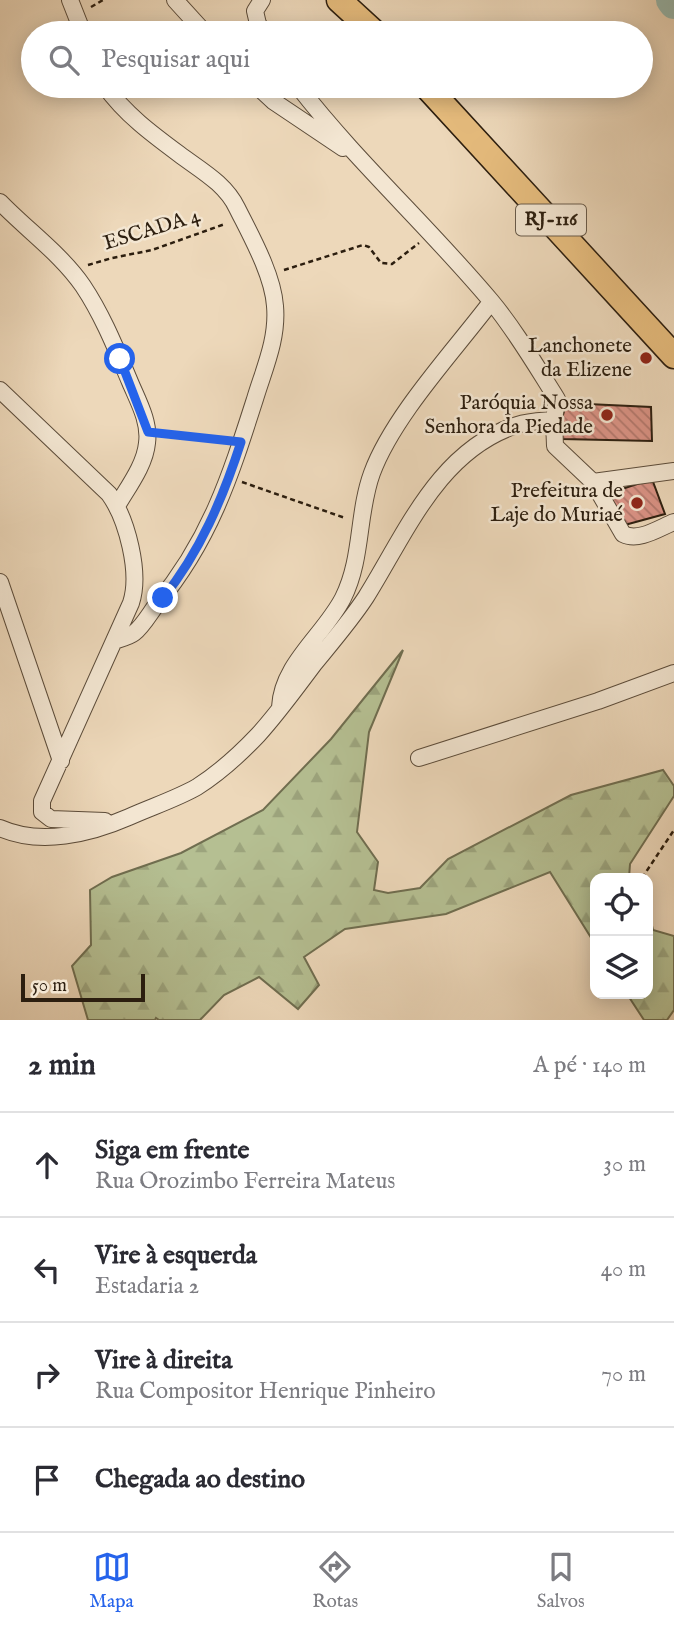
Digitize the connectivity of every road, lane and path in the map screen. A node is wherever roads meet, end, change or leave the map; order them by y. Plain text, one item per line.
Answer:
1 (70, 0) edge
2 (175, 0) edge
3 (262, 0) edge
4 (339, 0) edge
5 (78, 21) edge
6 (194, 21) edge
7 (258, 21) edge
8 (362, 21) edge
9 (115, 98) edge
10 (271, 98) edge
11 (308, 98) edge
12 (437, 98) edge
13 (358, 157) junction
14 (0, 202) edge
15 (242, 218) junction
16 (429, 234) junction
17 (71, 271) junction
18 (268, 275) junction
19 (491, 302) junction
20 (674, 356) edge
21 (0, 390) edge
22 (554, 420) junction
23 (148, 432) junction
24 (241, 442) junction
25 (674, 471) edge
26 (229, 477) junction
27 (593, 482) junction
28 (117, 506) junction
29 (674, 522) edge
30 (362, 524) junction
31 (0, 582) edge
32 (114, 641) junction
33 (674, 673) edge
34 (279, 709) junction
35 (419, 758) dead end
36 (61, 761) junction
37 (118, 822) junction
38 (0, 828) edge
39 (674, 830) edge
40 (645, 873) edge

1 - 5 street
2 - 6 street
3 - 7 street
4 - 8 main road
9 - 15 street
10 - 13 street
11 - 13 street
12 - 20 main road, RJ-116
13 - 16 street
14 - 17 street
15 - 17 path, ESCADA 4
15 - 18 street
16 - 18 path
16 - 19 street
17 - 23 street
18 - 24 street
19 - 22 street
19 - 30 street
21 - 28 street
22 - 27 street
22 - 34 street
23 - 24 path
23 - 28 street
24 - 26 street
25 - 27 street
26 - 30 path
26 - 32 street
27 - 29 street
28 - 32 street
30 - 34 street
31 - 36 street
32 - 36 street
33 - 35 street
34 - 37 street
36 - 37 street
37 - 38 street
39 - 40 path

